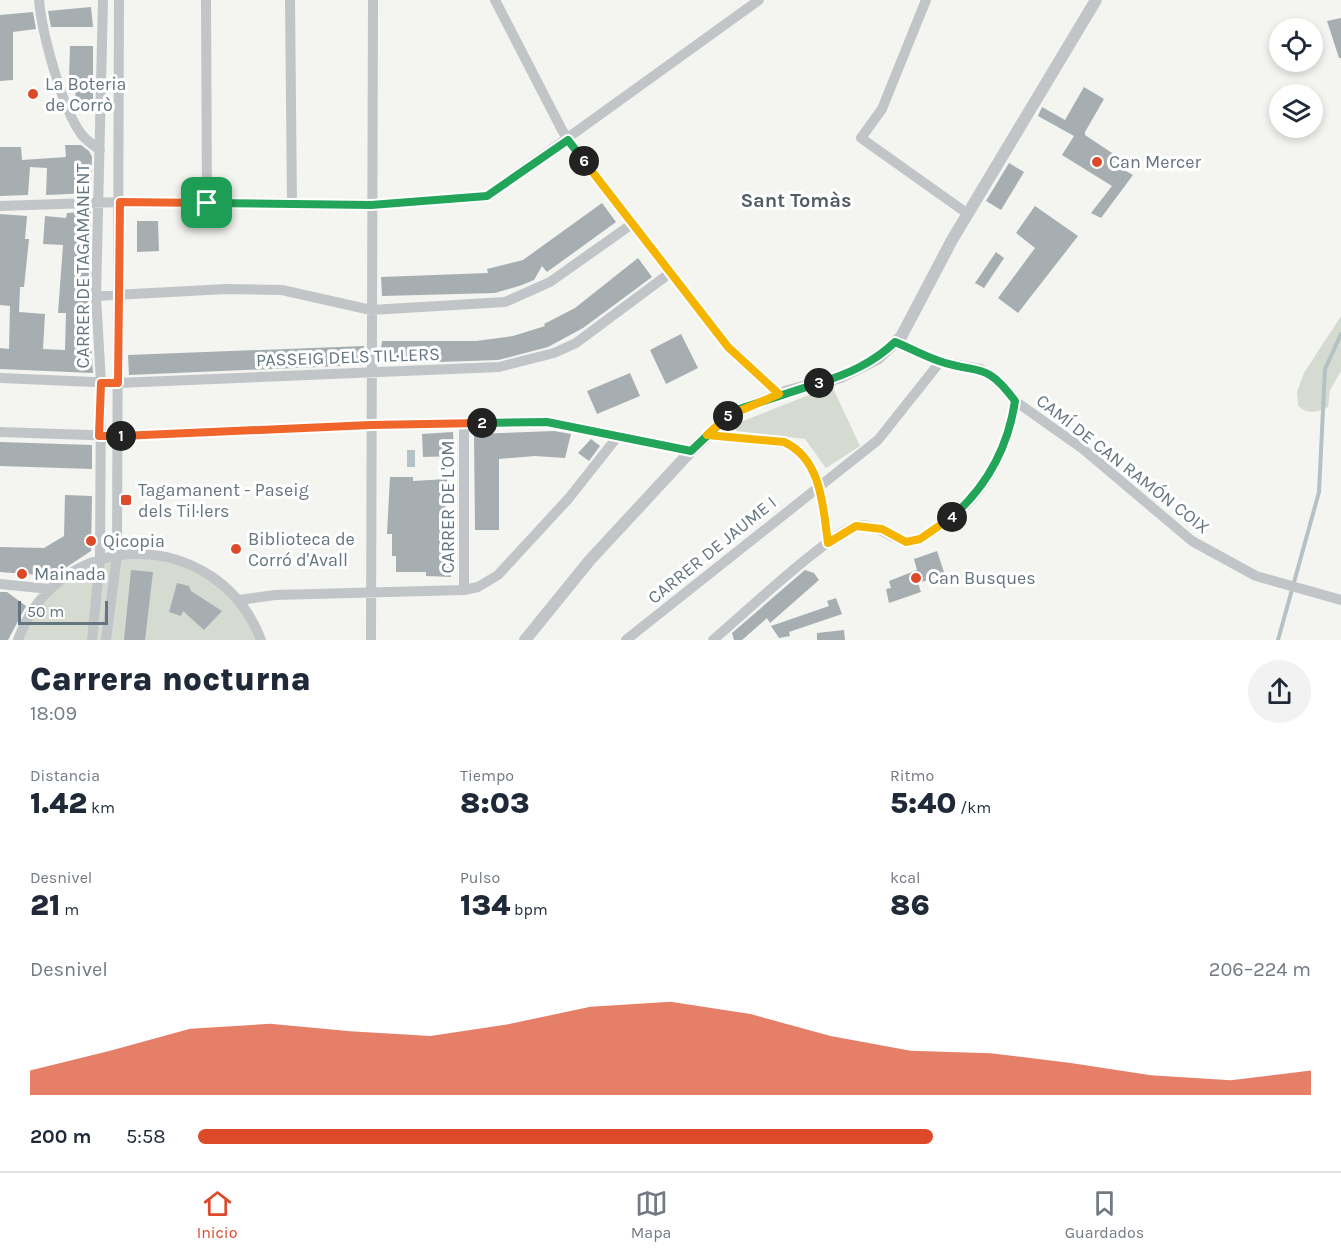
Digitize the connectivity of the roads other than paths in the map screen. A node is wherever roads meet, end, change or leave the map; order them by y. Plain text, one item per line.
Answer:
1 (39, 0) edge
2 (103, 0) edge
3 (119, 0) edge
4 (206, 0) edge
5 (290, 0) edge
6 (373, 0) edge
7 (495, 0) edge
8 (759, 0) edge
9 (926, 0) edge
10 (1096, 0) edge
11 (568, 140) junction
12 (100, 150) junction
13 (120, 202) junction
14 (99, 203) junction
15 (207, 203) junction
16 (292, 204) junction
17 (371, 205) junction
18 (0, 206) edge
19 (968, 214) junction
20 (632, 224) junction
21 (670, 273) junction
22 (96, 296) junction
23 (119, 297) junction
24 (371, 310) junction
25 (895, 342) junction
26 (940, 362) junction
27 (371, 371) junction
28 (0, 378) edge
29 (101, 383) junction
30 (118, 383) junction
31 (779, 394) junction
32 (1015, 401) junction
33 (464, 423) junction
34 (371, 425) junction
35 (0, 432) edge
36 (707, 435) junction
37 (99, 436) junction
38 (118, 436) junction
39 (618, 436) junction
40 (691, 451) junction
41 (819, 486) junction
42 (828, 543) junction
43 (117, 555) junction
44 (100, 559) junction
45 (0, 584) edge
46 (50, 589) junction
47 (464, 590) junction
48 (371, 592) junction
49 (239, 600) junction
50 (1341, 600) edge
51 (18, 640) edge
52 (92, 640) edge
53 (106, 640) edge
54 (261, 640) edge
55 (371, 640) edge
56 (525, 640) edge
57 (626, 640) edge
58 (713, 640) edge

1 - 12 street
2 - 12 street, CARRER DE TAGAMANENT
3 - 13 street, CARRER DE TAGAMANENT
4 - 15 street
5 - 16 street
6 - 17 street
7 - 11 street
8 - 11 street
9 - 19 street
10 - 19 street
11 - 17 street
11 - 20 street
12 - 14 street, CARRER DE TAGAMANENT
13 - 14 street
13 - 15 street
13 - 23 street, CARRER DE TAGAMANENT
14 - 18 street
14 - 22 street, CARRER DE TAGAMANENT
15 - 16 street
16 - 17 street
17 - 24 street
19 - 25 street
20 - 21 street
20 - 24 street
21 - 27 street, PASSEIG DELS TIL·LERS
21 - 31 street
22 - 23 street
22 - 29 street, CARRER DE TAGAMANENT
23 - 24 street
23 - 30 street, CARRER DE TAGAMANENT
24 - 27 street
25 - 26 street, CAMÍ DE CAN RAMÓN COIX
25 - 31 street
26 - 32 street, CAMÍ DE CAN RAMÓN COIX
26 - 41 street, CARRER DE JAUME I
27 - 30 street, PASSEIG DELS TIL·LERS
27 - 34 street
28 - 29 street, PASSEIG DELS TIL·LERS
29 - 30 street, PASSEIG DELS TIL·LERS
29 - 37 street, CARRER DE TAGAMANENT
30 - 38 street, CARRER DE TAGAMANENT
31 - 36 street
32 - 42 street
32 - 50 street, CAMÍ DE CAN RAMÓN COIX
33 - 34 street
33 - 39 street
33 - 47 street, CARRER DE L'OM
34 - 38 street
34 - 48 street
35 - 37 street
36 - 40 street
36 - 41 street
37 - 38 street
37 - 44 street, CARRER DE TAGAMANENT
38 - 43 street, CARRER DE TAGAMANENT
39 - 40 street
39 - 47 street
40 - 56 street
41 - 42 street
41 - 57 street, CARRER DE JAUME I
42 - 58 street
43 - 44 street
43 - 49 street
43 - 53 street, CARRER DE TAGAMANENT
44 - 46 street
44 - 52 street, CARRER DE TAGAMANENT
45 - 46 street
46 - 51 street
47 - 48 street
48 - 49 street
48 - 55 street
49 - 54 street

